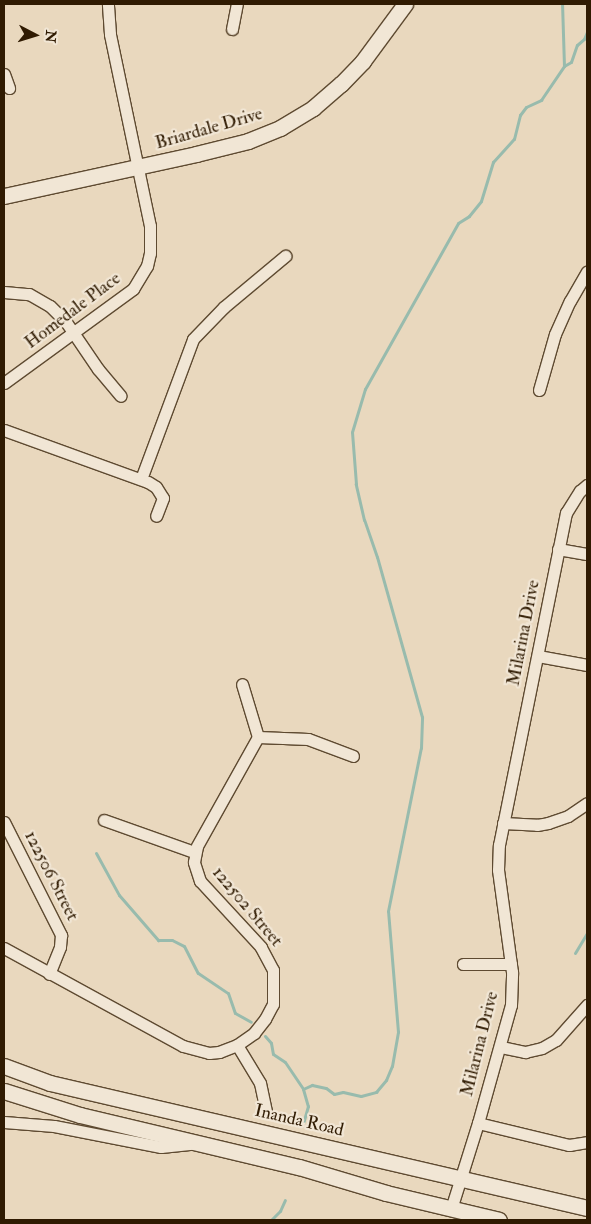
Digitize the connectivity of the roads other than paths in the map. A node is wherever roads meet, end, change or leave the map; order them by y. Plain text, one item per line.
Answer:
1 (108, 4) edge
2 (237, 4) edge
3 (405, 4) edge
4 (232, 29) dead end
5 (4, 74) edge
6 (9, 88) dead end
7 (139, 167) junction
8 (4, 196) edge
9 (285, 256) dead end
10 (587, 272) edge
11 (4, 292) edge
12 (74, 333) junction
13 (4, 384) edge
14 (538, 390) dead end
15 (121, 396) dead end
16 (4, 430) edge
17 (141, 479) junction
18 (587, 485) edge
19 (156, 516) dead end
20 (558, 549) junction
21 (587, 554) edge
22 (538, 656) junction
23 (587, 665) edge
24 (242, 684) dead end
25 (258, 737) junction
26 (353, 756) dead end
27 (587, 803) edge
28 (104, 820) dead end
29 (4, 822) edge
30 (503, 823) junction
31 (194, 852) junction
32 (4, 948) edge
33 (463, 964) dead end
34 (511, 964) junction
35 (50, 974) junction
36 (587, 1005) edge
37 (238, 1046) junction
38 (501, 1047) junction
39 (4, 1066) edge
40 (4, 1091) edge
41 (266, 1112) dead end
42 (4, 1122) edge
43 (478, 1123) junction
44 (587, 1142) edge
45 (197, 1143) junction
46 (461, 1178) junction
47 (587, 1208) edge
48 (450, 1209) junction
49 (499, 1220) edge

1 - 7 street, Homedale Place
2 - 4 street
3 - 7 street, Briardale Drive
5 - 6 street
7 - 8 street, Briardale Drive
7 - 12 street, Homedale Place
9 - 17 street
10 - 14 street
11 - 12 street
12 - 13 street, Homedale Place
12 - 15 street
16 - 17 street
17 - 19 street
18 - 20 street, Milarina Drive
20 - 21 street
20 - 22 street, Milarina Drive
22 - 23 street
22 - 30 street, Milarina Drive
24 - 25 street
25 - 26 street
25 - 31 street
27 - 30 street
28 - 31 street
29 - 35 street, 122506 Street
30 - 34 street, Milarina Drive
31 - 37 street, 122502 Street
32 - 35 street
33 - 34 street
34 - 38 street, Milarina Drive
35 - 37 street
36 - 38 street
37 - 41 street
38 - 43 street, Milarina Drive
39 - 46 street, Inanda Road
40 - 45 street
42 - 45 street
43 - 44 street
43 - 46 street, Milarina Drive
45 - 48 street
46 - 47 street, Inanda Road
46 - 48 street, Milarina Drive
48 - 49 street

